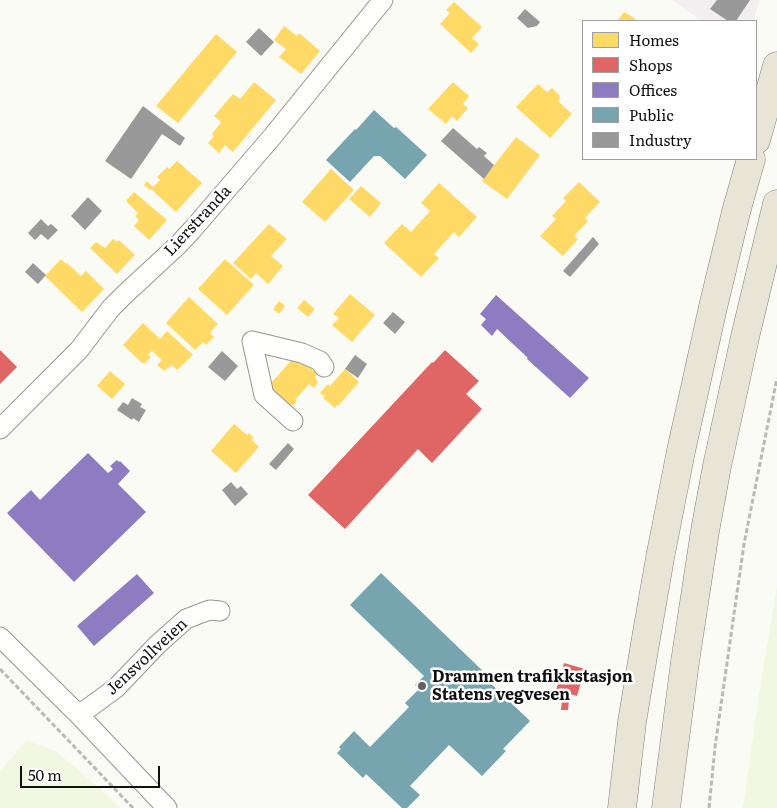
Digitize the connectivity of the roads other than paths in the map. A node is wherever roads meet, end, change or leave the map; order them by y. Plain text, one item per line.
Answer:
1 (383, 0) edge
2 (777, 66) edge
3 (757, 136) edge
4 (751, 160) edge
5 (777, 204) edge
6 (324, 367) dead end
7 (293, 421) dead end
8 (0, 429) edge
9 (220, 611) dead end
10 (1, 637) edge
11 (79, 715) junction
12 (168, 808) edge
13 (622, 808) edge
14 (666, 808) edge

1 - 8 street, Lierstranda
2 - 3 highway
4 - 13 highway
5 - 14 highway
6 - 7 street
9 - 11 street, Jensvollveien
10 - 11 street
11 - 12 street

